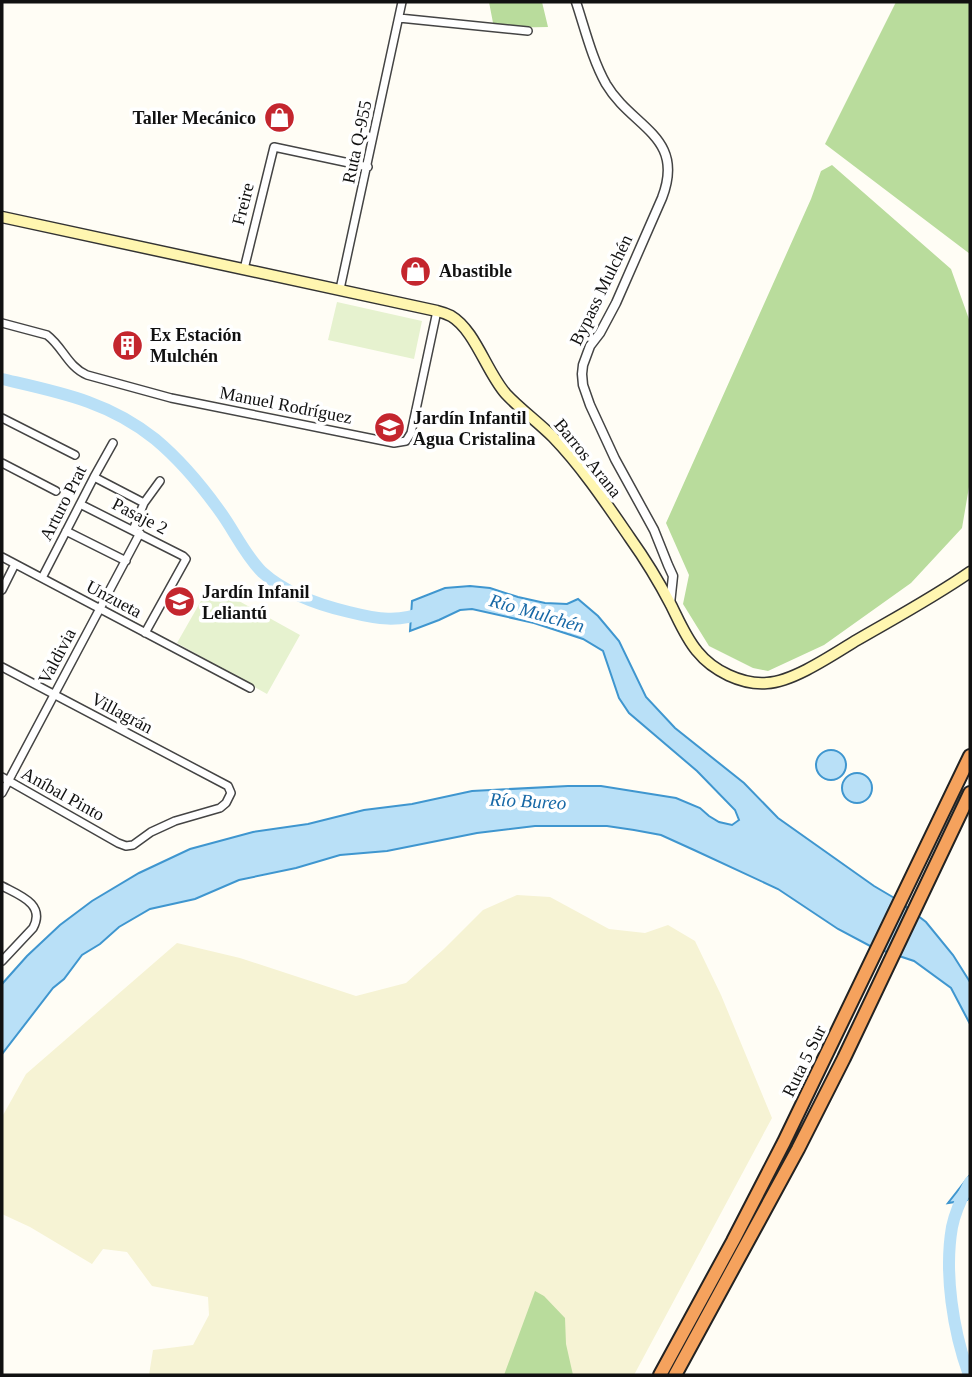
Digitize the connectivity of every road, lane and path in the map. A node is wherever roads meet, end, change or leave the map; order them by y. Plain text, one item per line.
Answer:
1 (402, 2) edge
2 (576, 2) edge
3 (399, 18) junction
4 (528, 31) dead end
5 (368, 167) junction
6 (2, 217) edge
7 (244, 269) junction
8 (341, 289) junction
9 (437, 311) junction
10 (2, 323) edge
11 (2, 418) edge
12 (113, 443) dead end
13 (75, 455) dead end
14 (2, 463) edge
15 (93, 477) junction
16 (160, 481) dead end
17 (56, 491) dead end
18 (144, 503) junction
19 (80, 504) junction
20 (66, 531) junction
21 (136, 531) junction
22 (2, 557) edge
23 (126, 561) junction
24 (15, 564) junction
25 (970, 572) edge
26 (42, 578) junction
27 (2, 590) edge
28 (670, 604) junction
29 (100, 609) junction
30 (145, 633) junction
31 (2, 667) edge
32 (250, 688) dead end
33 (54, 695) junction
34 (970, 756) edge
35 (5, 779) edge
36 (2, 793) edge
37 (970, 793) edge
38 (109, 837) joint
39 (2, 886) edge
40 (2, 961) edge
41 (660, 1375) edge
42 (675, 1375) edge

1 - 3 street, Ruta Q-955
2 - 28 street, Bypass Mulchén
3 - 4 street
3 - 5 street, Ruta Q-955
5 - 7 street, Freire
5 - 8 street, Ruta Q-955
6 - 7 main road, Barros Arana
7 - 8 main road, Barros Arana
8 - 9 main road, Barros Arana
9 - 10 street, Manuel Rodríguez
9 - 28 main road, Barros Arana
11 - 13 street
12 - 15 street, Arturo Prat
14 - 17 street
15 - 18 street
15 - 19 street, Arturo Prat
16 - 18 street, Valdivia
18 - 21 street, Valdivia
19 - 20 street, Arturo Prat
19 - 21 street, Pasaje 2
20 - 23 street
20 - 26 street, Arturo Prat
21 - 23 street, Valdivia
21 - 30 street, Pasaje 2
22 - 24 street, Unzueta
23 - 29 street, Valdivia
24 - 26 street, Unzueta
24 - 27 street
25 - 28 main road, Barros Arana
26 - 29 street, Unzueta
29 - 30 street, Unzueta
29 - 33 street, Valdivia
30 - 32 street, Unzueta
31 - 33 street, Villagrán
33 - 35 street, Valdivia
33 - 38 street, Villagrán
34 - 41 highway, Ruta 5 Sur
35 - 36 street, Valdivia
35 - 38 street, Aníbal Pinto
37 - 42 highway, Ruta 5 Sur
39 - 40 street

